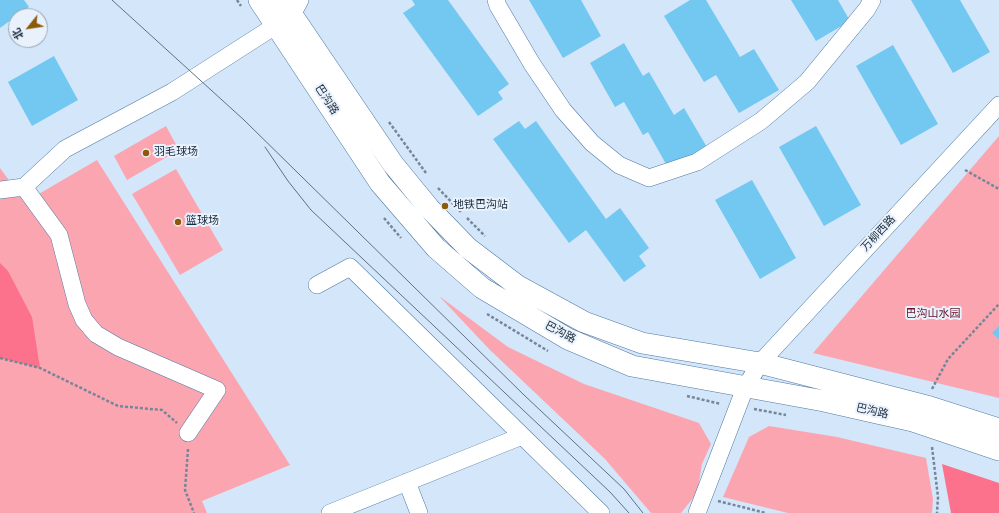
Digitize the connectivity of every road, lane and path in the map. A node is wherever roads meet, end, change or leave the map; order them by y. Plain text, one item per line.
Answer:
1 (259, 0) edge
2 (496, 0) edge
3 (872, 0) edge
4 (288, 10) edge
5 (999, 105) edge
6 (386, 118) dead end
7 (965, 170) dead end
8 (429, 176) dead end
9 (434, 182) dead end
10 (24, 187) junction
11 (1, 188) edge
12 (999, 189) edge
13 (489, 239) dead end
14 (317, 285) dead end
15 (999, 304) edge
16 (0, 358) edge
17 (760, 363) junction
18 (925, 387) dead end
19 (745, 388) junction
20 (932, 389) junction
21 (936, 390) dead end
22 (999, 429) edge
23 (188, 433) junction
24 (522, 436) junction
25 (932, 447) dead end
26 (999, 450) edge
27 (407, 482) junction
28 (700, 506) edge
29 (194, 513) edge
30 (330, 513) edge
31 (419, 513) edge
32 (602, 513) edge
33 (766, 513) edge
34 (937, 513) edge

1 - 4 main road, 巴沟路
2 - 3 street
4 - 10 street
4 - 17 main road, 巴沟路
4 - 19 main road, 巴沟路
5 - 17 street, 万柳西路
6 - 8 path
7 - 12 path
9 - 13 path
10 - 11 street
10 - 23 street
14 - 24 street
15 - 20 path
16 - 23 path
17 - 19 street, 万柳西路
17 - 22 main road, 巴沟路
18 - 20 path
19 - 26 main road, 巴沟路
19 - 28 street, 万柳西路
20 - 21 path
23 - 29 path
24 - 27 street
24 - 32 street
25 - 34 path
27 - 30 street
27 - 31 street
28 - 33 path

